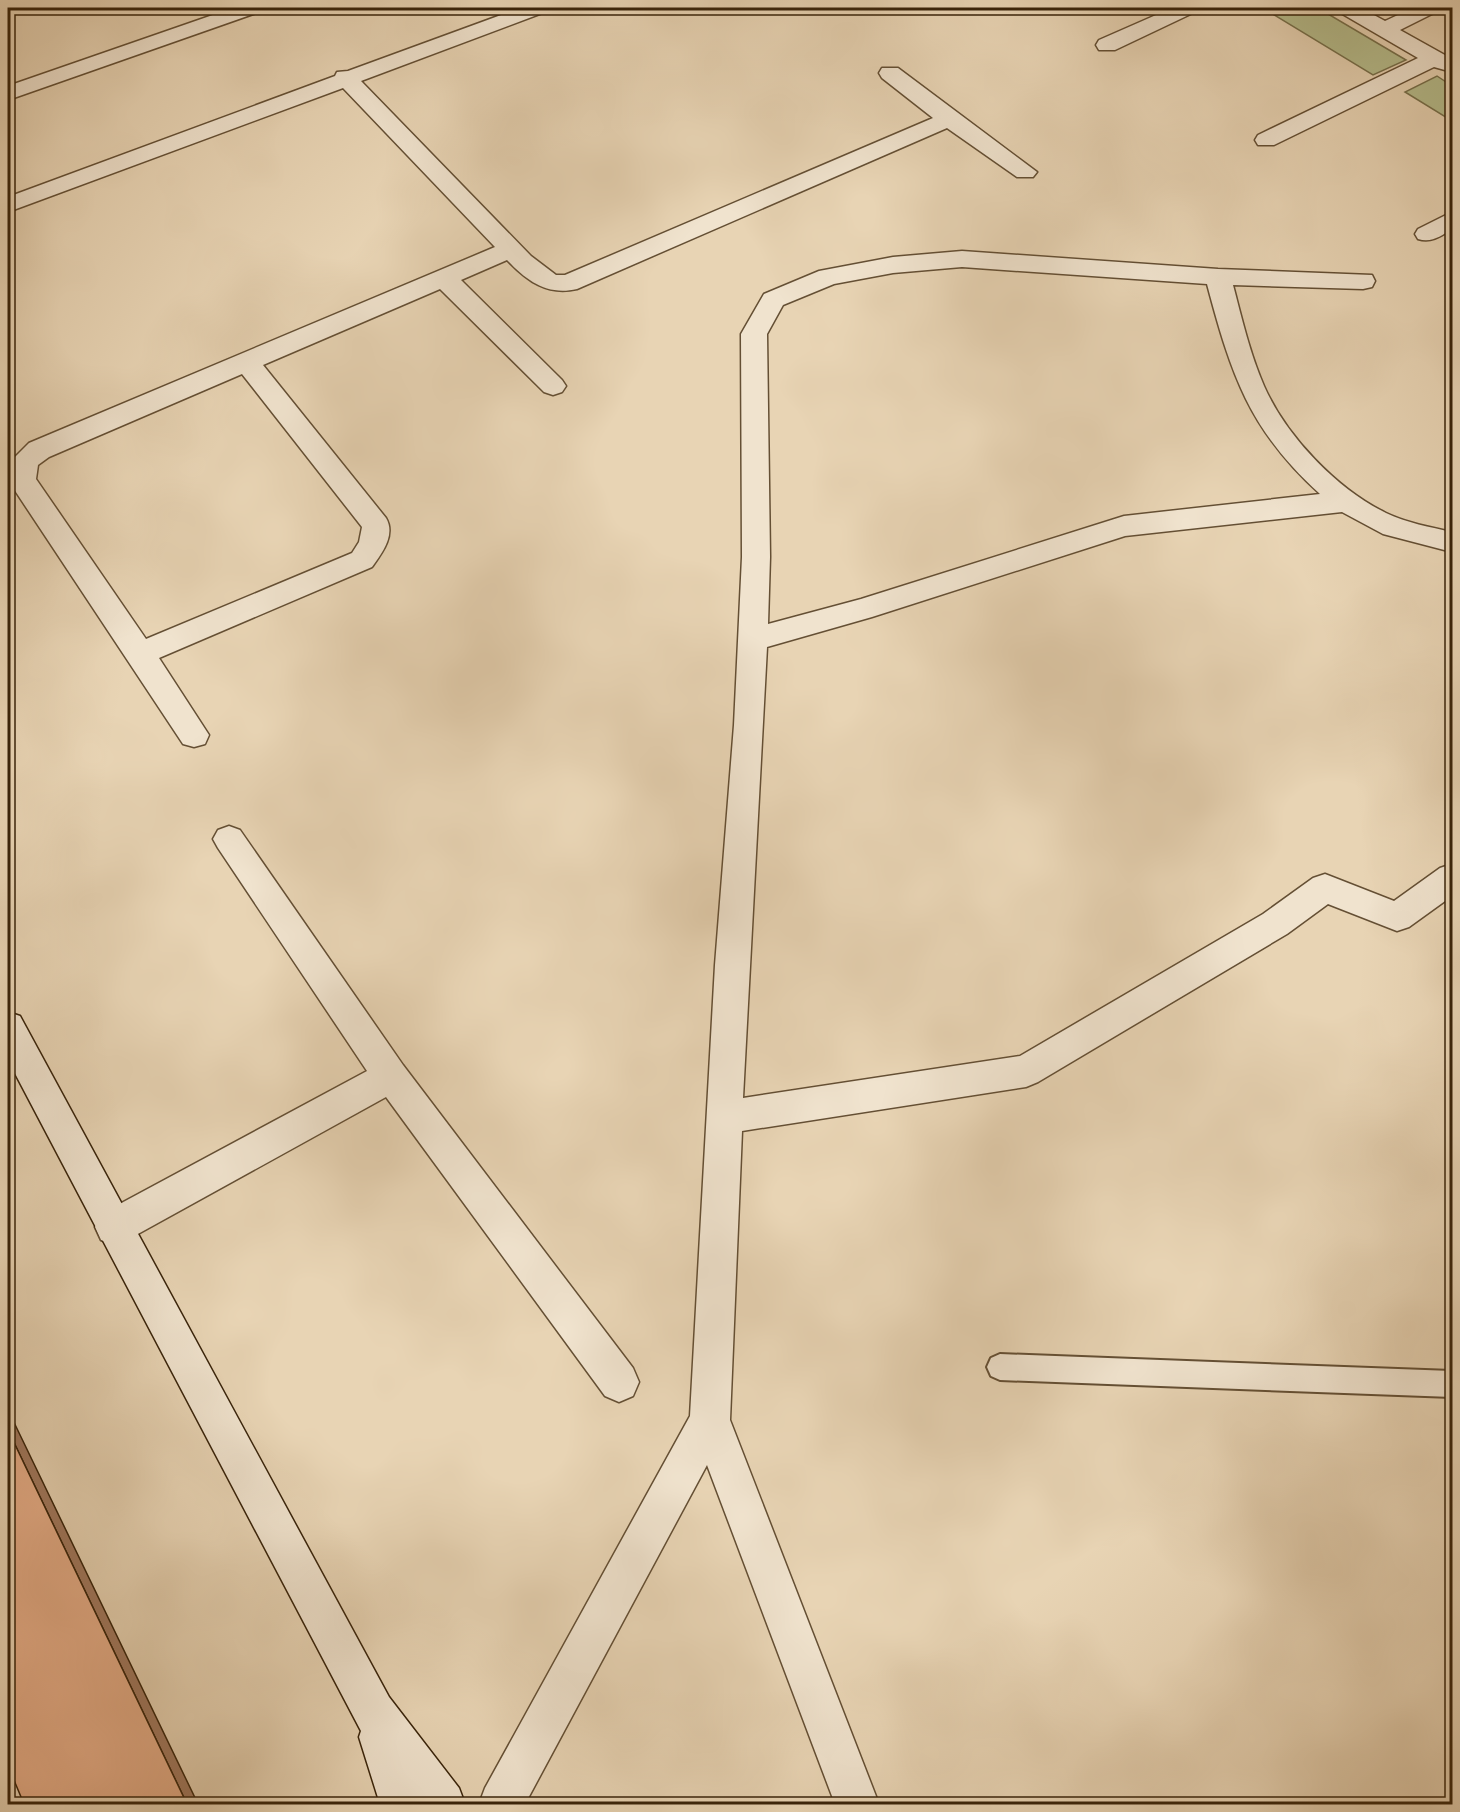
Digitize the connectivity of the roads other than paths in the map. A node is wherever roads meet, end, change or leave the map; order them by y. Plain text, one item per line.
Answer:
1 (252, 8) edge
2 (538, 8) edge
3 (1188, 8) edge
4 (1346, 8) edge
5 (1429, 8) edge
6 (1386, 29) junction
7 (1107, 45) dead end
8 (1444, 63) edge
9 (890, 73) dead end
10 (345, 77) junction
11 (8, 93) edge
12 (949, 119) junction
13 (1266, 140) dead end
14 (1025, 172) dead end
15 (8, 205) edge
16 (1452, 219) edge
17 (1426, 234) dead end
18 (512, 249) junction
19 (1218, 278) junction
20 (445, 279) junction
21 (1363, 281) dead end
22 (247, 363) junction
23 (554, 386) dead end
24 (1348, 501) junction
25 (1452, 542) edge
26 (752, 640) junction
27 (142, 653) junction
28 (194, 735) dead end
29 (229, 839) dead end
30 (1452, 878) edge
31 (8, 1027) edge
32 (391, 1076) junction
33 (724, 1117) junction
34 (114, 1227) junction
35 (1000, 1367) dead end
36 (619, 1382) dead end
37 (1452, 1384) edge
38 (710, 1420) junction
39 (374, 1712) junction
40 (402, 1804) edge
41 (443, 1804) edge
42 (501, 1804) edge
43 (857, 1804) edge

1 - 11 street
2 - 10 street
3 - 7 street
4 - 6 street
5 - 6 street
6 - 8 street
8 - 13 street
9 - 12 street
10 - 15 street
10 - 18 street
12 - 14 street
12 - 18 street
16 - 17 street
18 - 20 street
19 - 21 street
19 - 24 street
19 - 26 street
20 - 22 street
20 - 23 street
22 - 27 street
22 - 27 street
24 - 25 street
24 - 26 street
26 - 33 street
27 - 28 street
29 - 32 street
30 - 33 street
31 - 34 street
32 - 34 street
32 - 36 street
33 - 38 street
34 - 39 street
35 - 37 lane
38 - 42 street
38 - 43 street
39 - 40 street
39 - 41 street

